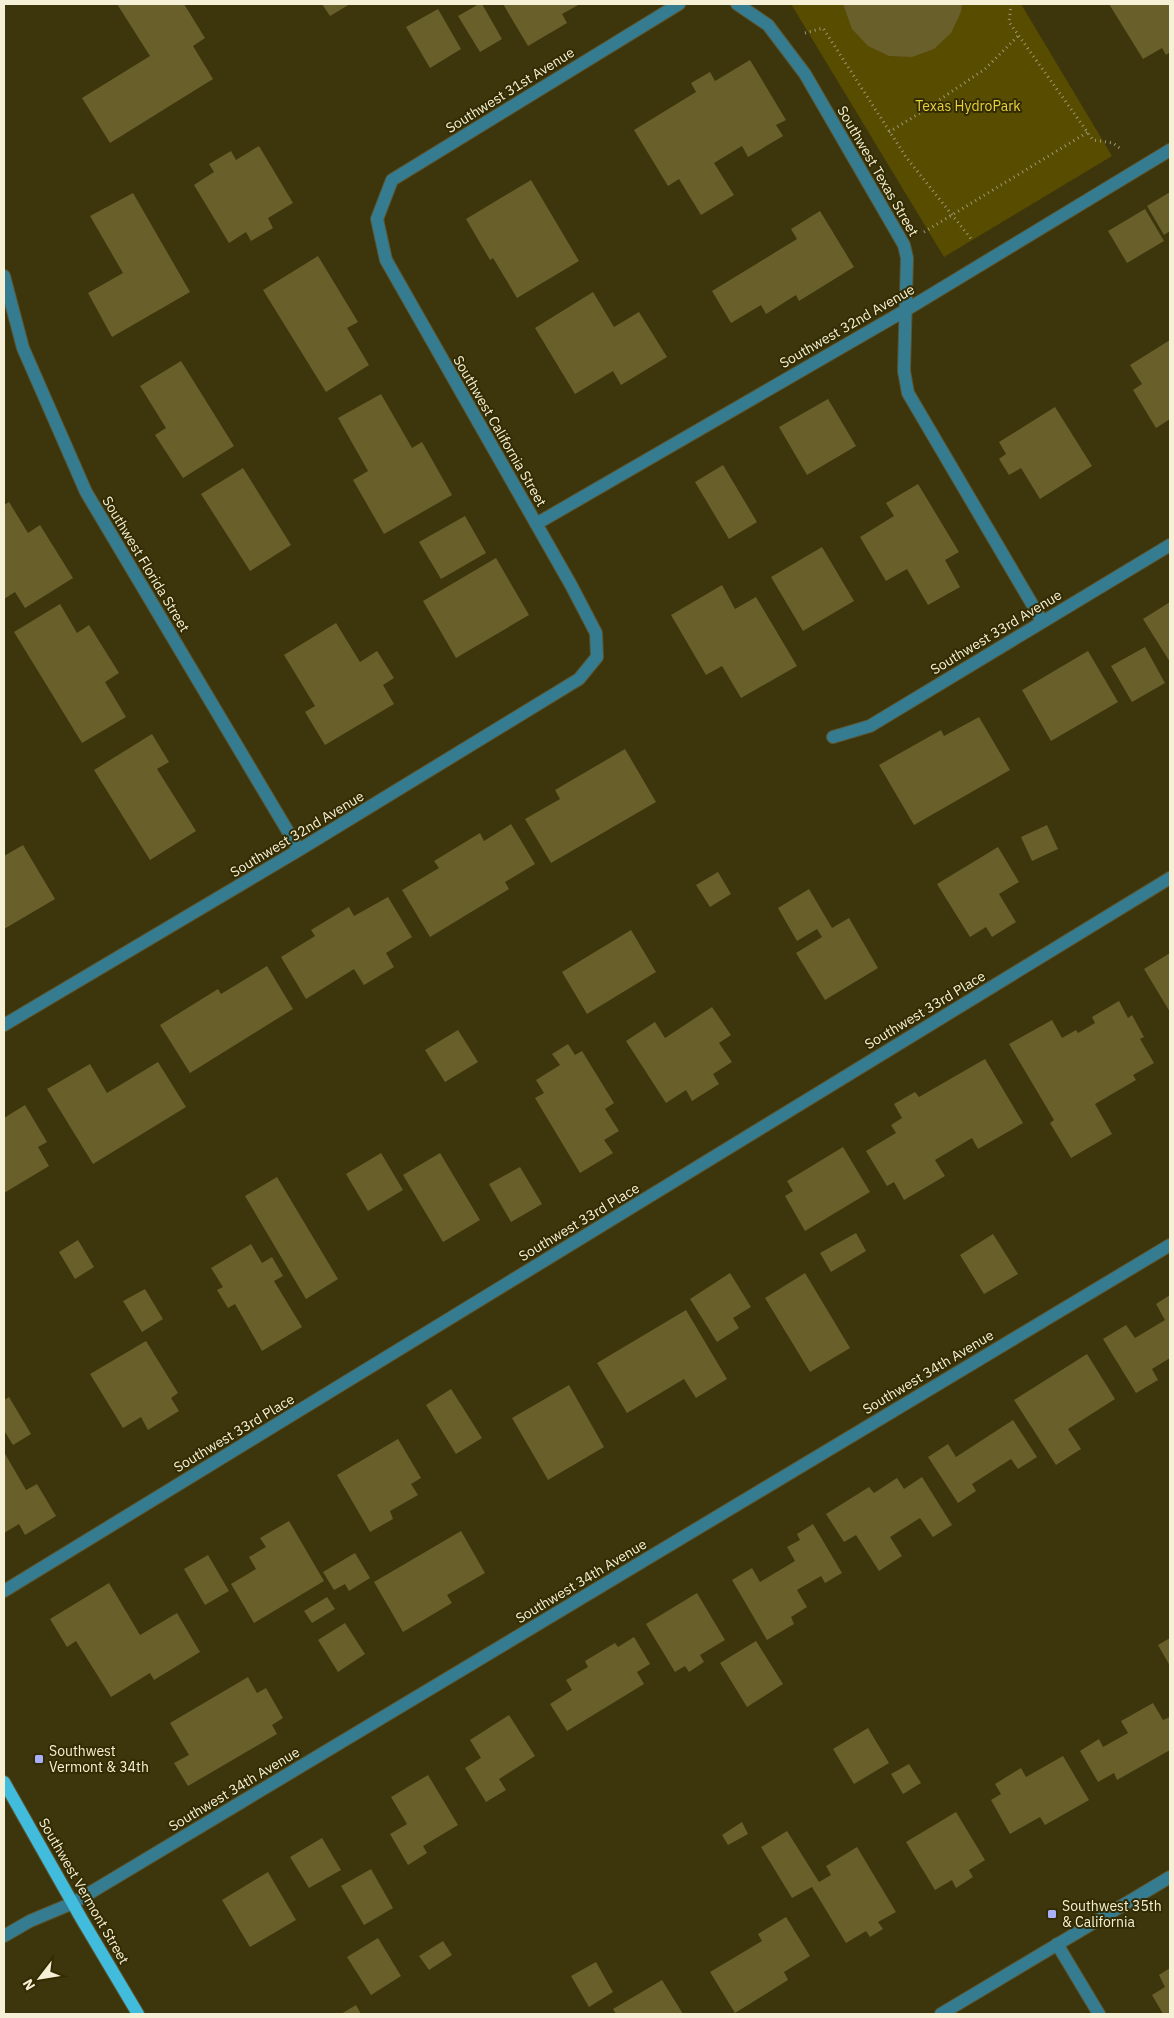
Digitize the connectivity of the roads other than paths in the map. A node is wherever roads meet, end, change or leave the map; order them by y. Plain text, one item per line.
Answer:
1 (679, 4) edge
2 (737, 4) edge
3 (1170, 150) edge
4 (378, 219) joint
5 (4, 276) edge
6 (906, 310) junction
7 (536, 524) junction
8 (1170, 545) edge
9 (1042, 621) junction
10 (597, 657) joint
11 (833, 737) dead end
12 (299, 850) junction
13 (1170, 878) edge
14 (4, 1025) edge
15 (1170, 1245) edge
16 (4, 1591) edge
17 (4, 1782) edge
18 (1170, 1876) edge
19 (73, 1903) junction
20 (4, 1936) edge
21 (1057, 1944) junction
22 (138, 2014) edge
23 (940, 2014) edge
24 (1098, 2014) edge

1 - 4 street, Southwest 31st Avenue
2 - 6 street, Southwest Texas Street
3 - 6 street, Southwest 32nd Avenue
4 - 7 street, Southwest California Street
5 - 12 street, Southwest Florida Street
6 - 7 street, Southwest 32nd Avenue
6 - 9 street, Southwest Texas Street
7 - 10 street, Southwest California Street
8 - 9 street, Southwest 33rd Avenue
9 - 11 street, Southwest 33rd Avenue
10 - 12 street, Southwest 32nd Avenue
12 - 14 street, Southwest 32nd Avenue
13 - 16 street, Southwest 33rd Place
15 - 19 street, Southwest 34th Avenue
17 - 19 main road, Southwest Vermont Street
18 - 21 street
19 - 20 street, Southwest 34th Avenue
19 - 22 main road, Southwest Vermont Street
21 - 23 street
21 - 24 street

